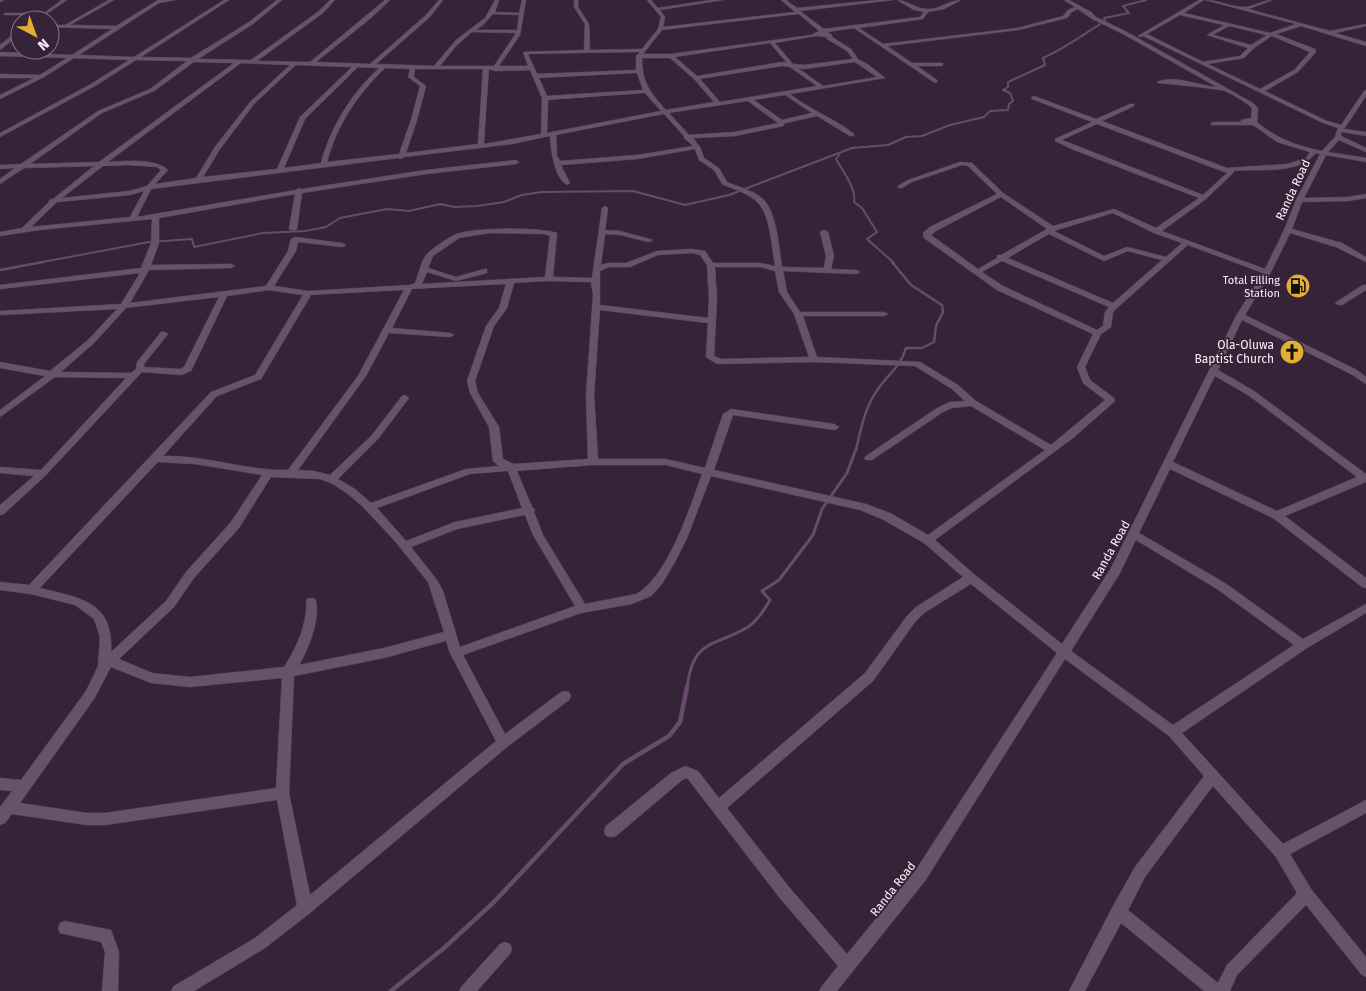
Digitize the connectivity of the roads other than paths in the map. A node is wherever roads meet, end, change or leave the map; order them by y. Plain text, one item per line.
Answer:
1 (65, 0) edge
2 (112, 0) edge
3 (173, 0) edge
4 (227, 0) edge
5 (280, 0) edge
6 (333, 0) edge
7 (388, 0) edge
8 (440, 0) edge
9 (497, 0) edge
10 (524, 0) edge
11 (576, 0) edge
12 (648, 0) edge
13 (721, 0) edge
14 (784, 0) edge
15 (891, 0) edge
16 (899, 0) edge
17 (959, 0) edge
18 (1066, 0) edge
19 (1202, 0) edge
20 (1207, 0) edge
21 (1271, 0) edge
22 (160, 1) edge
23 (1078, 7) junction
24 (658, 9) junction
25 (1243, 9) junction
26 (51, 10) edge
27 (797, 12) junction
28 (926, 12) junction
29 (493, 13) junction
30 (518, 13) junction
31 (1179, 13) junction
32 (5, 14) dead end
33 (10, 14) edge
34 (1230, 24) junction
35 (1301, 24) junction
36 (1366, 25) edge
37 (60, 26) edge
38 (66, 26) junction
39 (855, 27) junction
40 (119, 28) junction
41 (660, 29) junction
42 (472, 31) junction
43 (519, 32) junction
44 (1331, 32) junction
45 (820, 33) junction
46 (1272, 34) junction
47 (1144, 35) junction
48 (1134, 38) junction
49 (10, 40) edge
50 (772, 42) junction
51 (1366, 44) edge
52 (883, 45) junction
53 (1252, 47) junction
54 (0, 48) edge
55 (586, 50) junction
56 (645, 50) junction
57 (0, 54) edge
58 (72, 56) junction
59 (639, 56) junction
60 (671, 56) junction
61 (136, 57) junction
62 (856, 60) junction
63 (190, 61) junction
64 (239, 62) junction
65 (252, 62) junction
66 (294, 64) junction
67 (311, 64) junction
68 (941, 64) dead end
69 (1204, 64) junction
70 (910, 65) junction
71 (356, 66) junction
72 (371, 66) junction
73 (384, 66) junction
74 (792, 66) junction
75 (413, 67) junction
76 (435, 68) junction
77 (532, 68) junction
78 (486, 69) junction
79 (495, 69) junction
80 (640, 71) junction
81 (0, 76) edge
82 (42, 76) junction
83 (536, 76) junction
84 (696, 78) junction
85 (935, 81) dead end
86 (1160, 82) dead end
87 (823, 88) junction
88 (1224, 89) junction
89 (646, 91) junction
90 (1260, 91) junction
91 (1366, 92) edge
92 (787, 94) junction
93 (0, 97) edge
94 (545, 98) junction
95 (749, 98) junction
96 (1034, 98) dead end
97 (718, 103) junction
98 (1132, 105) dead end
99 (664, 112) junction
100 (818, 114) junction
101 (1252, 120) junction
102 (1095, 121) junction
103 (784, 122) junction
104 (1213, 124) dead end
105 (1342, 132) junction
106 (553, 134) junction
107 (852, 134) dead end
108 (1366, 134) edge
109 (0, 135) edge
110 (544, 136) junction
111 (686, 137) junction
112 (1366, 142) edge
113 (482, 145) junction
114 (696, 147) junction
115 (1366, 150) edge
116 (1319, 152) junction
117 (401, 157) junction
118 (1366, 160) edge
119 (516, 162) dead end
120 (556, 163) junction
121 (98, 164) junction
122 (22, 166) junction
123 (323, 166) junction
124 (0, 167) edge
125 (1228, 170) junction
126 (279, 171) junction
127 (198, 180) junction
128 (0, 182) edge
129 (567, 183) dead end
130 (149, 187) junction
131 (900, 187) dead end
132 (299, 190) junction
133 (1001, 194) junction
134 (1366, 196) edge
135 (1204, 198) junction
136 (1356, 198) junction
137 (1299, 200) junction
138 (51, 201) junction
139 (1366, 206) edge
140 (605, 208) dead end
141 (155, 216) junction
142 (133, 218) junction
143 (293, 229) dead end
144 (24, 230) junction
145 (1050, 230) junction
146 (1288, 230) junction
147 (1157, 231) junction
148 (602, 232) junction
149 (824, 232) dead end
150 (0, 234) edge
151 (649, 240) dead end
152 (1186, 242) junction
153 (342, 245) dead end
154 (1000, 257) junction
155 (1167, 259) junction
156 (1366, 260) edge
157 (231, 266) dead end
158 (711, 266) junction
159 (144, 269) junction
160 (423, 269) junction
161 (778, 269) junction
162 (597, 270) junction
163 (484, 271) dead end
164 (827, 271) junction
165 (856, 272) dead end
166 (977, 272) junction
167 (1267, 272) junction
168 (549, 279) junction
169 (595, 280) junction
170 (511, 281) junction
171 (0, 287) edge
172 (1366, 287) edge
173 (270, 288) junction
174 (409, 288) junction
175 (308, 293) junction
176 (224, 294) junction
177 (1339, 303) dead end
178 (126, 306) junction
179 (1114, 306) junction
180 (596, 307) junction
181 (0, 313) edge
182 (798, 314) junction
183 (884, 314) dead end
184 (1240, 316) junction
185 (711, 321) junction
186 (387, 330) junction
187 (1098, 333) junction
188 (164, 334) dead end
189 (450, 335) dead end
190 (814, 359) junction
191 (0, 365) edge
192 (1366, 371) edge
193 (1213, 372) junction
194 (1354, 372) junction
195 (136, 373) junction
196 (50, 374) junction
197 (1366, 381) edge
198 (405, 398) dead end
199 (974, 403) junction
200 (0, 414) edge
201 (834, 428) dead end
202 (1051, 450) junction
203 (869, 458) dead end
204 (155, 459) junction
205 (593, 462) junction
206 (1167, 464) junction
207 (511, 467) junction
208 (0, 470) edge
209 (292, 472) junction
210 (709, 472) junction
211 (42, 473) junction
212 (268, 474) junction
213 (332, 479) junction
214 (1365, 479) edge
215 (370, 507) junction
216 (0, 510) edge
217 (530, 510) junction
218 (1277, 515) junction
219 (1135, 535) junction
220 (928, 540) junction
221 (402, 546) junction
222 (971, 578) junction
223 (1366, 584) edge
224 (0, 586) edge
225 (31, 590) junction
226 (311, 602) dead end
227 (582, 608) junction
228 (1366, 608) edge
229 (450, 635) junction
230 (1303, 645) junction
231 (1064, 652) junction
232 (456, 653) junction
233 (106, 664) junction
234 (288, 672) junction
235 (565, 696) dead end
236 (1173, 732) junction
237 (503, 743) junction
238 (1213, 775) junction
239 (0, 784) edge
240 (23, 786) junction
241 (282, 793) junction
242 (1366, 806) edge
243 (7, 807) junction
244 (718, 808) junction
245 (0, 819) edge
246 (611, 830) dead end
247 (1281, 852) junction
248 (1306, 894) junction
249 (305, 908) junction
250 (1118, 911) junction
251 (65, 928) dead end
252 (504, 949) dead end
253 (847, 965) junction
254 (1366, 969) edge
255 (110, 991) edge
256 (179, 991) edge
257 (467, 991) edge
258 (827, 991) edge
259 (1077, 991) edge
260 (1216, 991) edge
261 (1222, 991) edge

1 - 26 street
2 - 38 street
3 - 22 street
4 - 61 street
5 - 63 street
6 - 65 street
7 - 67 street
8 - 72 street
9 - 29 street
10 - 30 street
11 - 55 street
12 - 24 street
13 - 24 street
14 - 27 street
15 - 27 street
16 - 28 street
17 - 28 street
18 - 23 street
19 - 31 street
20 - 25 street
21 - 25 street
22 - 40 street
23 - 48 street
23 - 52 street
24 - 41 street
25 - 35 street
27 - 41 street
27 - 45 street
28 - 39 street
29 - 30 street
29 - 42 street
30 - 43 street
31 - 34 street
31 - 47 street
32 - 33 street
34 - 46 street
34 - 53 street
35 - 44 street
35 - 46 street
36 - 44 street
37 - 38 street
38 - 40 street
39 - 45 street
39 - 52 street
40 - 58 street
41 - 56 street
42 - 43 street
42 - 76 street
43 - 79 street
44 - 51 street
45 - 50 street
45 - 62 street
46 - 53 street
46 - 90 street
47 - 48 street
47 - 69 street
48 - 88 street
49 - 54 street
50 - 60 street
50 - 74 street
52 - 70 street
53 - 69 street
55 - 56 street
55 - 77 street
56 - 59 street
57 - 58 street
58 - 61 street
58 - 82 street
59 - 60 street
59 - 80 street
60 - 84 street
61 - 63 street
61 - 109 street
62 - 74 street
62 - 87 street
63 - 64 street
63 - 122 street
64 - 65 street
64 - 121 street
65 - 66 street
66 - 67 street
66 - 127 street
67 - 71 street
68 - 70 street
69 - 90 street
70 - 85 street
71 - 72 street
71 - 126 street
72 - 73 street
73 - 75 street
73 - 123 street
74 - 84 street
74 - 87 street
75 - 76 street
75 - 117 street
76 - 78 street
77 - 79 street
77 - 83 street
78 - 79 street
78 - 113 street
80 - 83 street
80 - 89 street
81 - 82 street
82 - 93 street
83 - 94 street
84 - 97 street
86 - 88 street
87 - 92 street
88 - 101 street
89 - 94 street
89 - 99 street
90 - 105 street
91 - 105 street, Randa Road
92 - 95 street
92 - 100 street
94 - 110 street
95 - 97 street
95 - 103 street
96 - 102 street
97 - 99 street
98 - 102 street
99 - 106 street
99 - 111 street
100 - 103 street
100 - 107 street
101 - 104 street
101 - 116 street
102 - 125 street
102 - 135 street
103 - 111 street
105 - 108 street
105 - 112 street
105 - 115 street
105 - 116 street, Randa Road
106 - 110 street
106 - 120 street
110 - 113 street
111 - 114 street
113 - 117 street
114 - 120 street
114 - 161 street
116 - 118 street
116 - 125 street
116 - 137 street, Randa Road
117 - 123 street
119 - 132 street
120 - 129 street
121 - 122 street
121 - 130 street
121 - 138 street
122 - 124 street
122 - 128 street
123 - 126 street
125 - 135 street
126 - 127 street
127 - 130 street
130 - 138 street
130 - 142 street
131 - 133 street
132 - 141 street
132 - 143 street
133 - 145 street
133 - 166 street
134 - 136 street
135 - 147 street
136 - 137 street
136 - 139 street
137 - 146 street, Randa Road
138 - 144 street
140 - 148 street
141 - 142 street
141 - 159 street
142 - 144 street
144 - 150 street
145 - 147 street
145 - 154 street
145 - 155 street
146 - 156 street
146 - 167 street, Randa Road
147 - 152 street
148 - 151 street
148 - 162 street
149 - 164 street
152 - 155 street
152 - 167 street
153 - 173 street
154 - 166 street
154 - 179 street
155 - 179 street
157 - 159 street
158 - 161 street
158 - 162 street
158 - 185 street
159 - 171 street
159 - 178 street
160 - 163 street
160 - 168 street
160 - 174 street
161 - 164 street
161 - 182 street
162 - 169 street
164 - 165 street
166 - 187 street
167 - 184 street, Randa Road
168 - 169 street
168 - 170 street
169 - 180 street
170 - 174 street
170 - 207 street
172 - 177 street
173 - 175 street
173 - 176 street
174 - 175 street
174 - 186 street
175 - 204 street
176 - 178 street
176 - 195 street
178 - 181 street
178 - 196 street
179 - 187 street
180 - 185 street
180 - 205 street
182 - 183 street
182 - 190 street
184 - 193 street, Randa Road
184 - 194 street
185 - 190 street
186 - 189 street
186 - 209 street
187 - 202 street
188 - 195 street
190 - 199 street
191 - 196 street
192 - 194 street
193 - 206 street, Randa Road
193 - 214 street
194 - 197 street
195 - 196 street
195 - 211 street
196 - 200 street
198 - 213 street
199 - 202 street
199 - 203 street
201 - 210 street
202 - 220 street
204 - 212 street
204 - 225 street
205 - 207 street
205 - 210 street
206 - 218 street
206 - 219 street, Randa Road
207 - 215 street
207 - 217 street
208 - 211 street
209 - 212 street
209 - 213 street
210 - 220 street
210 - 227 street
211 - 216 street
212 - 233 street
213 - 215 street
214 - 218 street
215 - 221 street
217 - 221 street
217 - 227 street
218 - 223 street
219 - 230 street
219 - 231 street, Randa Road
220 - 222 street
221 - 229 street
222 - 231 street
222 - 244 street
224 - 225 street
225 - 233 street
226 - 234 street
227 - 232 street
228 - 230 street
229 - 232 street
229 - 234 street
230 - 236 street
231 - 236 street
231 - 253 street, Randa Road
232 - 237 street
233 - 234 street
233 - 240 street
234 - 241 street
235 - 237 street
236 - 238 street
237 - 249 street
238 - 247 street
238 - 250 street
239 - 240 street
240 - 243 street
241 - 243 street
241 - 249 street
242 - 247 street
243 - 245 street
244 - 246 street
244 - 253 street
247 - 248 street
248 - 254 street
248 - 261 street
249 - 256 street
250 - 259 street
250 - 260 street
251 - 255 street
252 - 257 street
253 - 258 street, Randa Road

